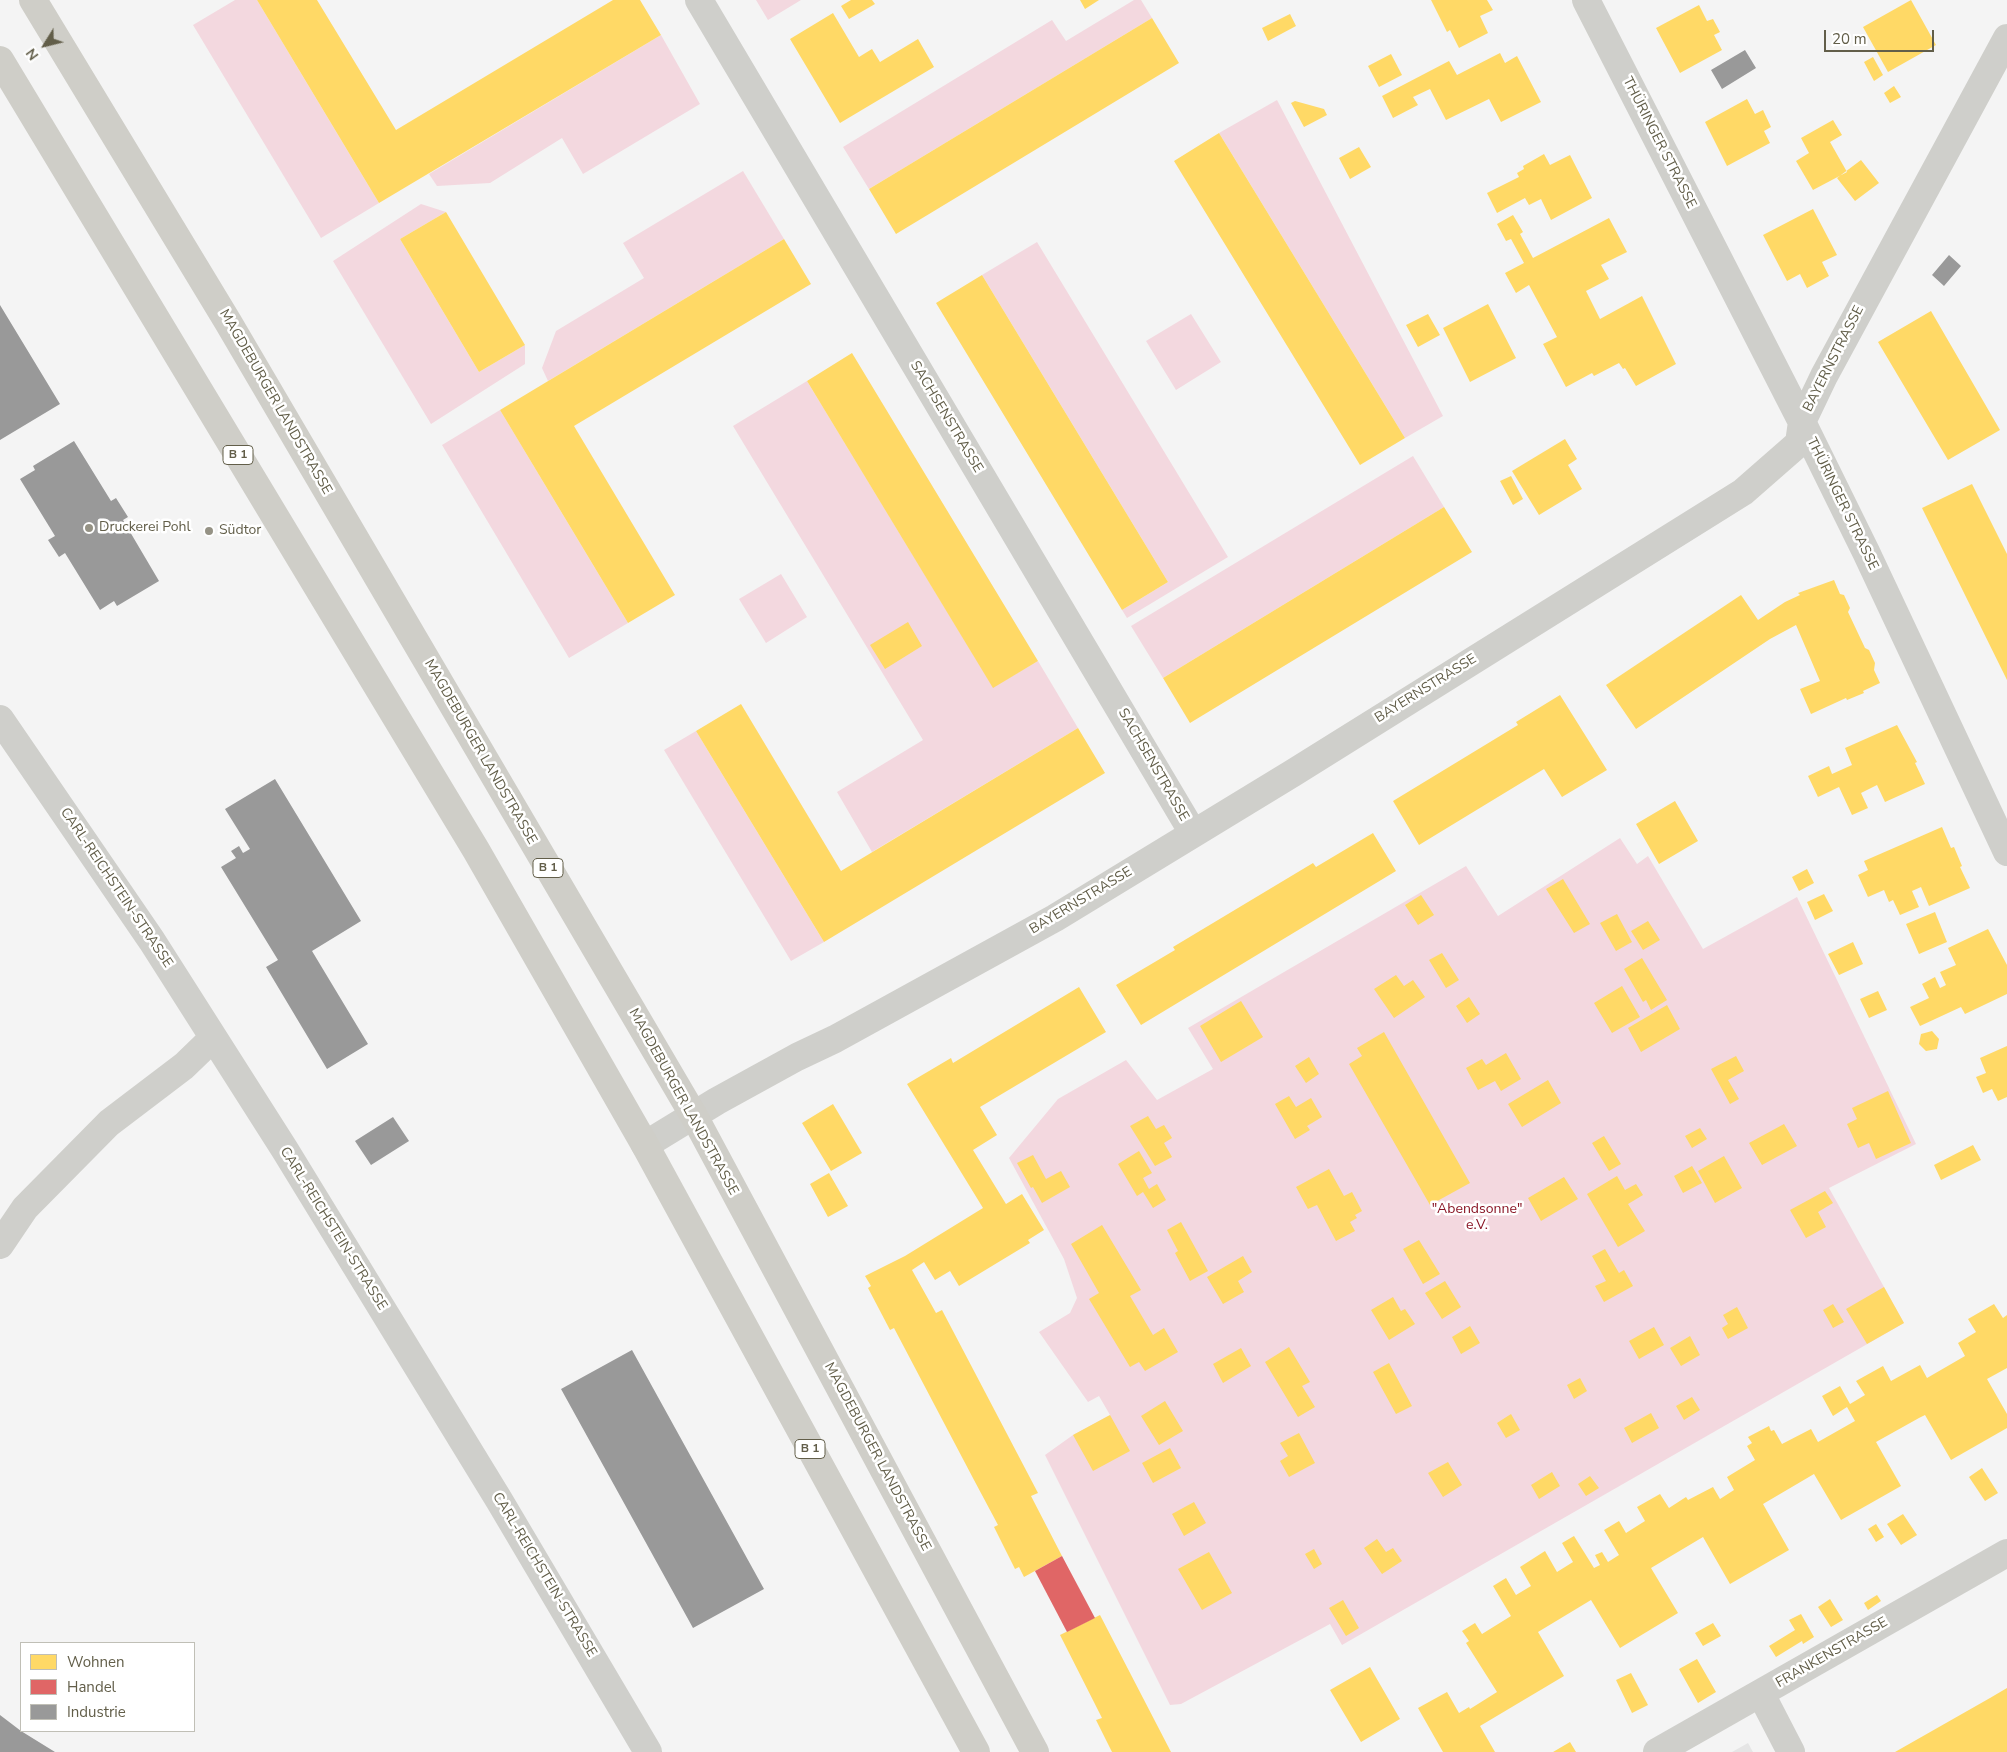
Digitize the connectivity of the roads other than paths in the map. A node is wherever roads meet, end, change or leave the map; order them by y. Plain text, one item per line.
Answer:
1 (33, 0) edge
2 (699, 0) edge
3 (1586, 0) edge
4 (2007, 38) edge
5 (0, 60) edge
6 (1802, 422) junction
7 (0, 719) edge
8 (1193, 833) junction
9 (2007, 852) edge
10 (213, 1038) junction
11 (694, 1116) junction
12 (645, 1145) junction
13 (0, 1245) edge
14 (2007, 1553) edge
15 (1761, 1694) junction
16 (648, 1752) edge
17 (976, 1752) edge
18 (1035, 1752) edge
19 (1657, 1752) edge
20 (1791, 1752) edge

1 - 11 main road, MAGDEBURGER LANDSTRASSE / B 1
2 - 8 street, SACHSENSTRASSE
3 - 6 street, THÜRINGER STRASSE
4 - 6 street, BAYERNSTRASSE
5 - 12 main road, B 1
6 - 8 street, BAYERNSTRASSE
6 - 9 street, THÜRINGER STRASSE
7 - 10 street, CARL-REICHSTEIN-STRASSE
8 - 11 street, BAYERNSTRASSE
10 - 13 street
10 - 16 street, CARL-REICHSTEIN-STRASSE
11 - 12 street, BAYERNSTRASSE
11 - 18 main road, MAGDEBURGER LANDSTRASSE / B 1
12 - 17 main road, B 1
14 - 15 street, FRANKENSTRASSE
15 - 19 street, FRANKENSTRASSE
15 - 20 street

